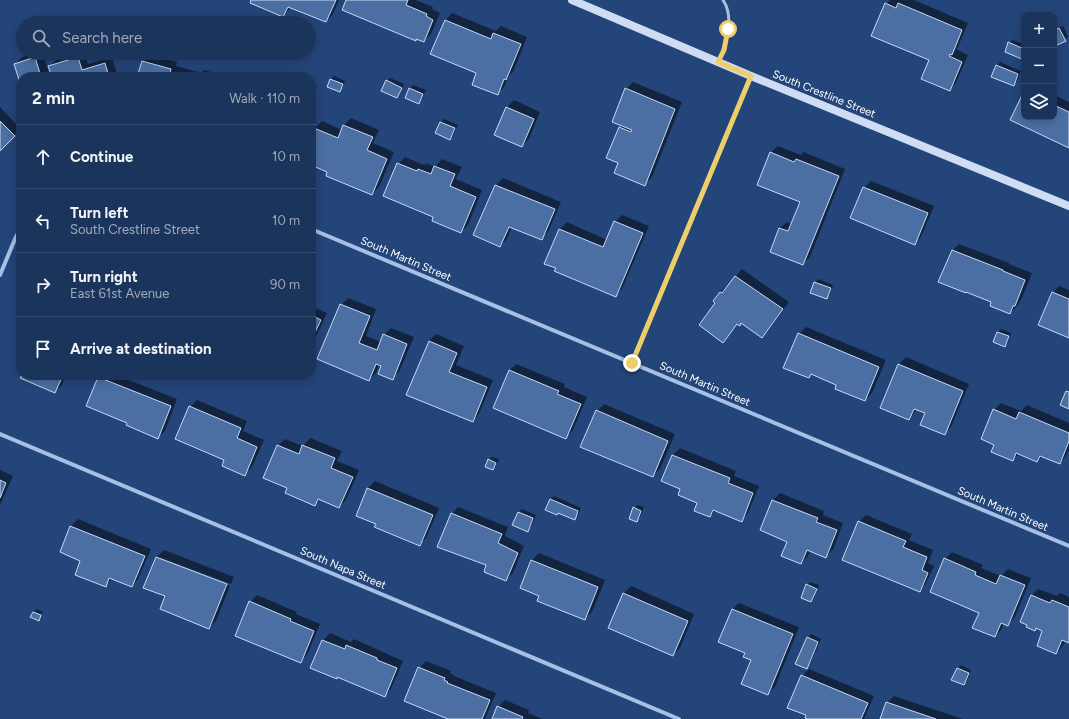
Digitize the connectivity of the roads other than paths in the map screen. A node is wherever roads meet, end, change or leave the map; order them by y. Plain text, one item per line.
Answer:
1 (572, 0) edge
2 (723, 0) edge
3 (718, 62) junction
4 (751, 76) junction
5 (1069, 206) edge
6 (316, 231) edge
7 (16, 236) edge
8 (0, 275) edge
9 (632, 363) junction
10 (0, 434) edge
11 (1069, 546) edge
12 (679, 719) edge

1 - 3 street, South Crestline Street
2 - 3 lane
3 - 4 street, South Crestline Street
4 - 5 street, South Crestline Street
4 - 9 street
6 - 9 street, South Martin Street
7 - 8 street
9 - 11 street, South Martin Street
10 - 12 street, South Napa Street

